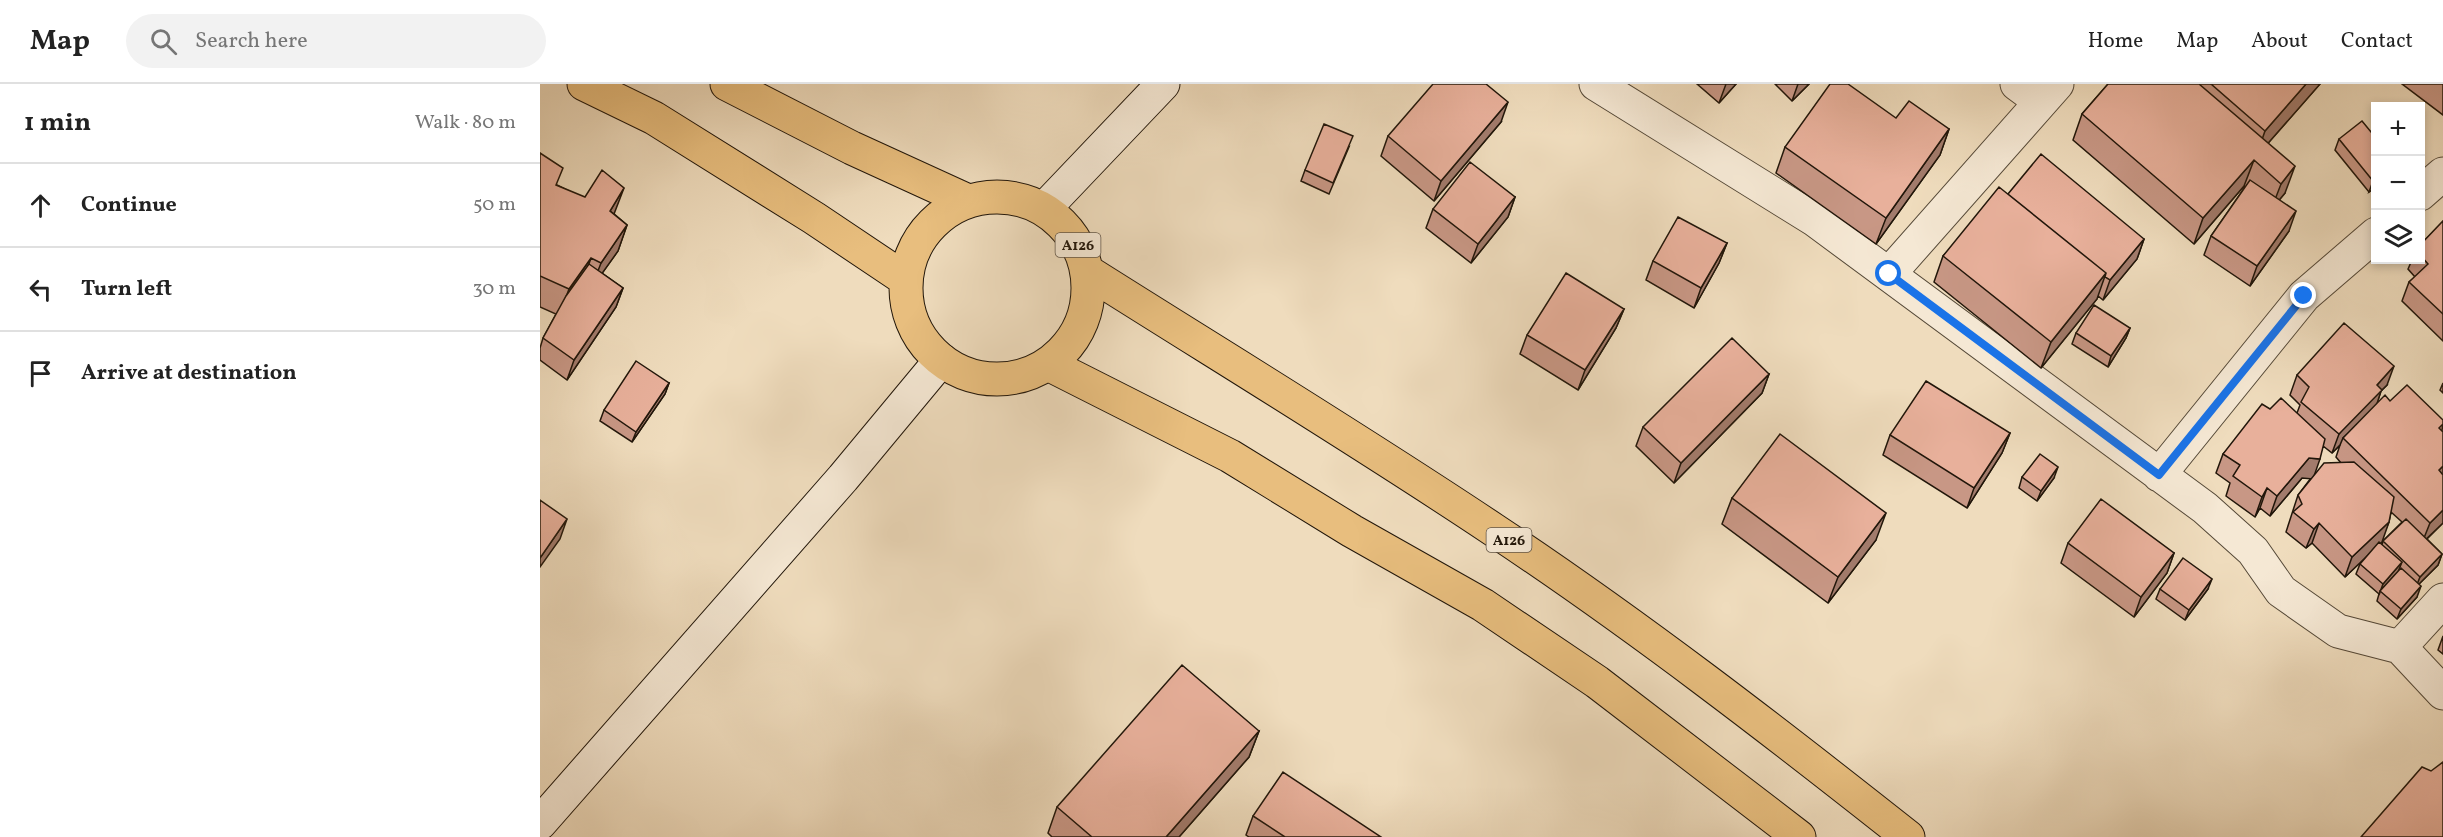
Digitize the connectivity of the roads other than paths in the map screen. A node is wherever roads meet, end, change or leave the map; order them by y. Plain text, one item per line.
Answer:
1 (584, 84) edge
2 (727, 84) edge
3 (1163, 84) edge
4 (1605, 86) edge
5 (2038, 90) edge
6 (2443, 174) edge
7 (2425, 190) edge
8 (968, 201) junction
9 (1044, 209) junction
10 (2371, 238) edge
11 (1088, 272) junction
12 (1889, 274) junction
13 (905, 279) junction
14 (941, 360) junction
15 (1048, 364) junction
16 (2159, 475) junction
17 (2443, 600) edge
18 (2443, 608) edge
19 (2400, 647) junction
20 (2443, 693) edge
21 (540, 823) edge
22 (1799, 837) edge
23 (1908, 837) edge

1 - 13 highway
2 - 8 highway
3 - 9 street
4 - 12 street
5 - 12 street
6 - 7 street
8 - 9 highway, A126
8 - 13 highway, A126
9 - 11 highway, A126
10 - 16 street
11 - 15 highway, A126
11 - 23 highway, A126
12 - 16 street
13 - 14 highway, A126
14 - 15 highway, A126
14 - 21 street
15 - 22 highway
16 - 19 street
17 - 19 street
18 - 19 street
19 - 20 street

